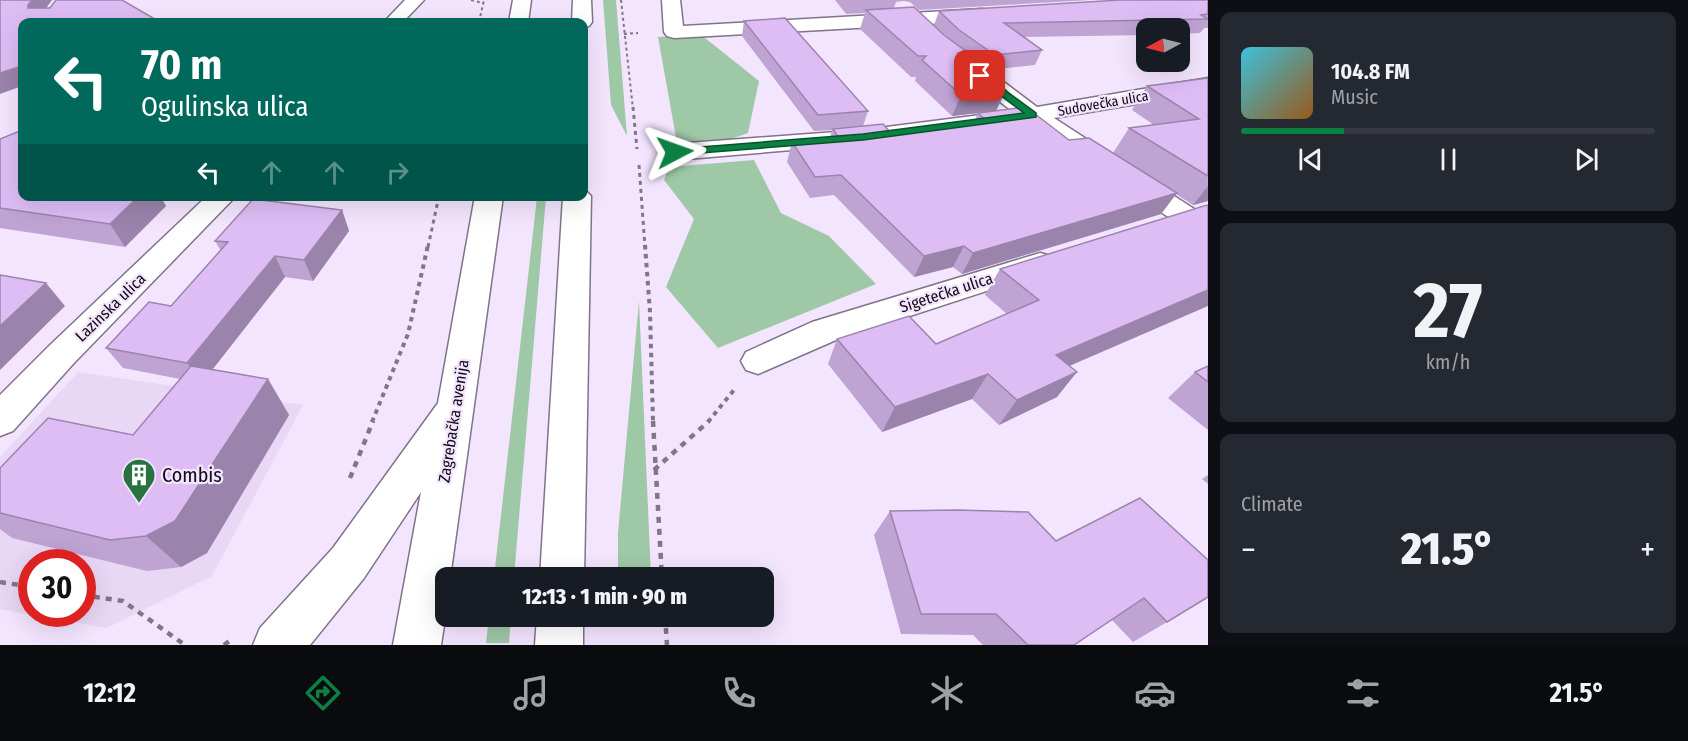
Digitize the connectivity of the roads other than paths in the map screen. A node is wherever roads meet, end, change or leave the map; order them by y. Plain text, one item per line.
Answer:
1 (415, 0) edge
2 (522, 0) edge
3 (582, 0) edge
4 (671, 0) edge
5 (896, 0) edge
6 (1005, 13) edge
7 (397, 18) edge
8 (520, 18) edge
9 (582, 18) edge
10 (912, 19) junction
11 (1208, 85) edge
12 (1033, 115) junction
13 (675, 152) dead end
14 (218, 201) edge
15 (488, 201) edge
16 (578, 201) edge
17 (1201, 220) edge
18 (1156, 227) edge
19 (1071, 253) edge
20 (758, 361) road end
21 (456, 407) junction
22 (0, 420) edge
23 (562, 567) edge
24 (560, 627) edge
25 (259, 639) edge
26 (417, 645) edge
27 (559, 645) edge

1 - 7 street
2 - 8 street
3 - 9 street
4 - 10 street
5 - 10 street
6 - 10 street
10 - 12 street
11 - 12 street, Sudovečka ulica
12 - 13 street, Sudovečka ulica
12 - 17 street
14 - 22 street, Lazinska ulica
15 - 21 street, Zagrebačka avenija
16 - 23 street
17 - 18 street
19 - 20 street, Sigetečka ulica
21 - 25 street
21 - 26 street, Zagrebačka avenija
24 - 27 street

